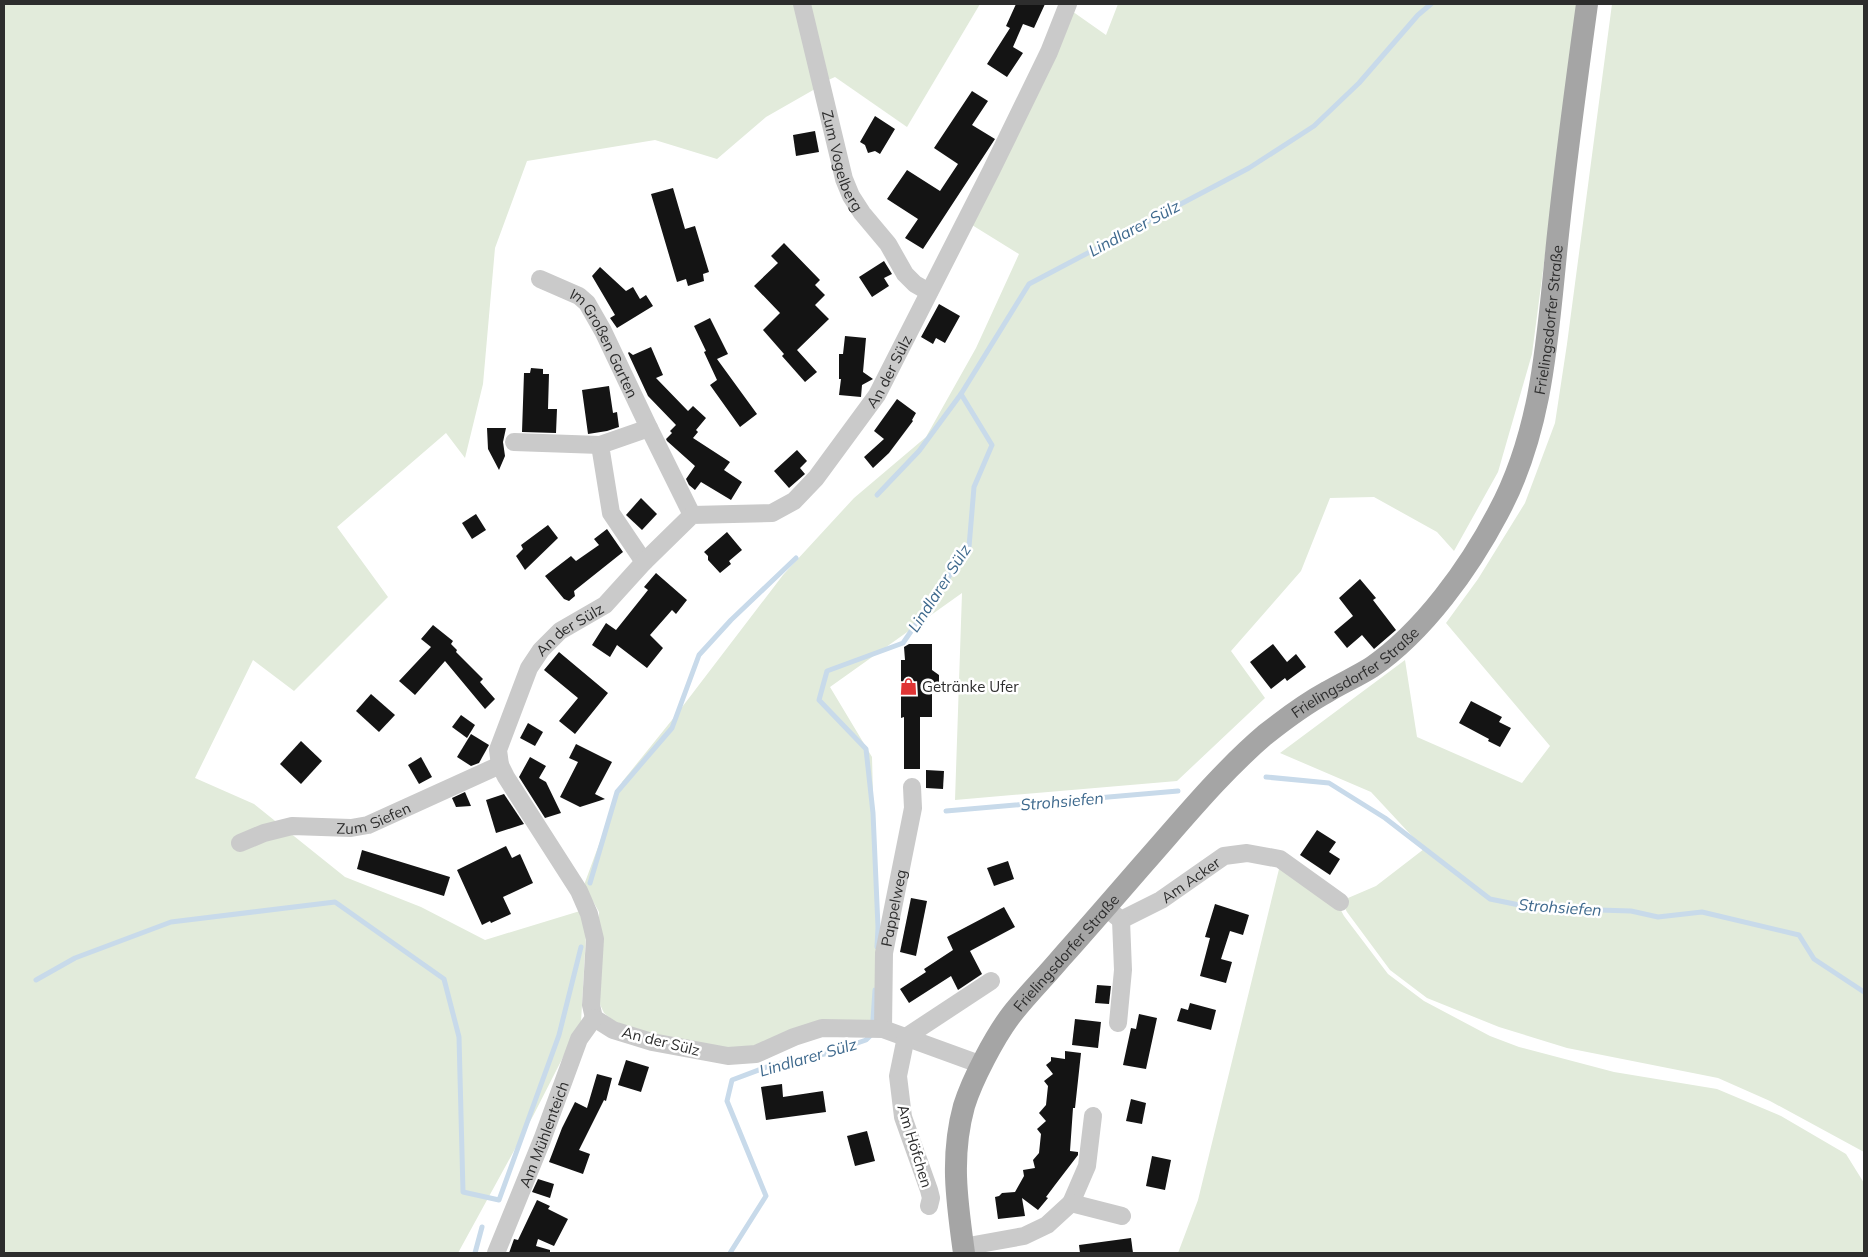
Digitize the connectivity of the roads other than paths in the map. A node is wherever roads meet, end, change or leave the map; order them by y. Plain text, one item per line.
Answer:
1 (802, 4) edge
2 (1068, 4) edge
3 (1587, 4) edge
4 (540, 279) dead end
5 (929, 292) junction
6 (649, 428) junction
7 (514, 442) dead end
8 (600, 445) junction
9 (692, 516) junction
10 (644, 562) junction
11 (500, 765) junction
12 (912, 787) dead end
13 (240, 843) dead end
14 (1340, 902) dead end
15 (1113, 914) junction
16 (991, 981) dead end
17 (594, 1018) junction
18 (1118, 1023) dead end
19 (883, 1029) junction
20 (906, 1038) junction
21 (982, 1065) junction
22 (1093, 1116) dead end
23 (1070, 1203) junction
24 (929, 1206) dead end
25 (1122, 1216) dead end
26 (963, 1250) edge
27 (496, 1253) edge

1 - 5 street, Zum Vogelberg
2 - 5 street, An der Sülz
3 - 15 main road, Frielingsdorfer Straße
4 - 6 street, Im Großen Garten
5 - 9 street, An der Sülz
6 - 8 street
6 - 9 street, Im Großen Garten
7 - 8 street
8 - 10 street
9 - 10 street, An der Sülz
10 - 11 street, An der Sülz
11 - 13 street, Zum Siefen
11 - 17 street
12 - 19 street, Pappelweg
14 - 15 street, Am Acker
15 - 18 street
15 - 21 main road, Frielingsdorfer Straße
16 - 20 street
17 - 19 street, An der Sülz
17 - 27 street, Am Mühlenteich
19 - 20 street, An der Sülz
20 - 21 street, An der Sülz
20 - 24 street, Am Höfchen
21 - 26 main road, Frielingsdorfer Straße
22 - 23 street
23 - 25 street
23 - 26 street

